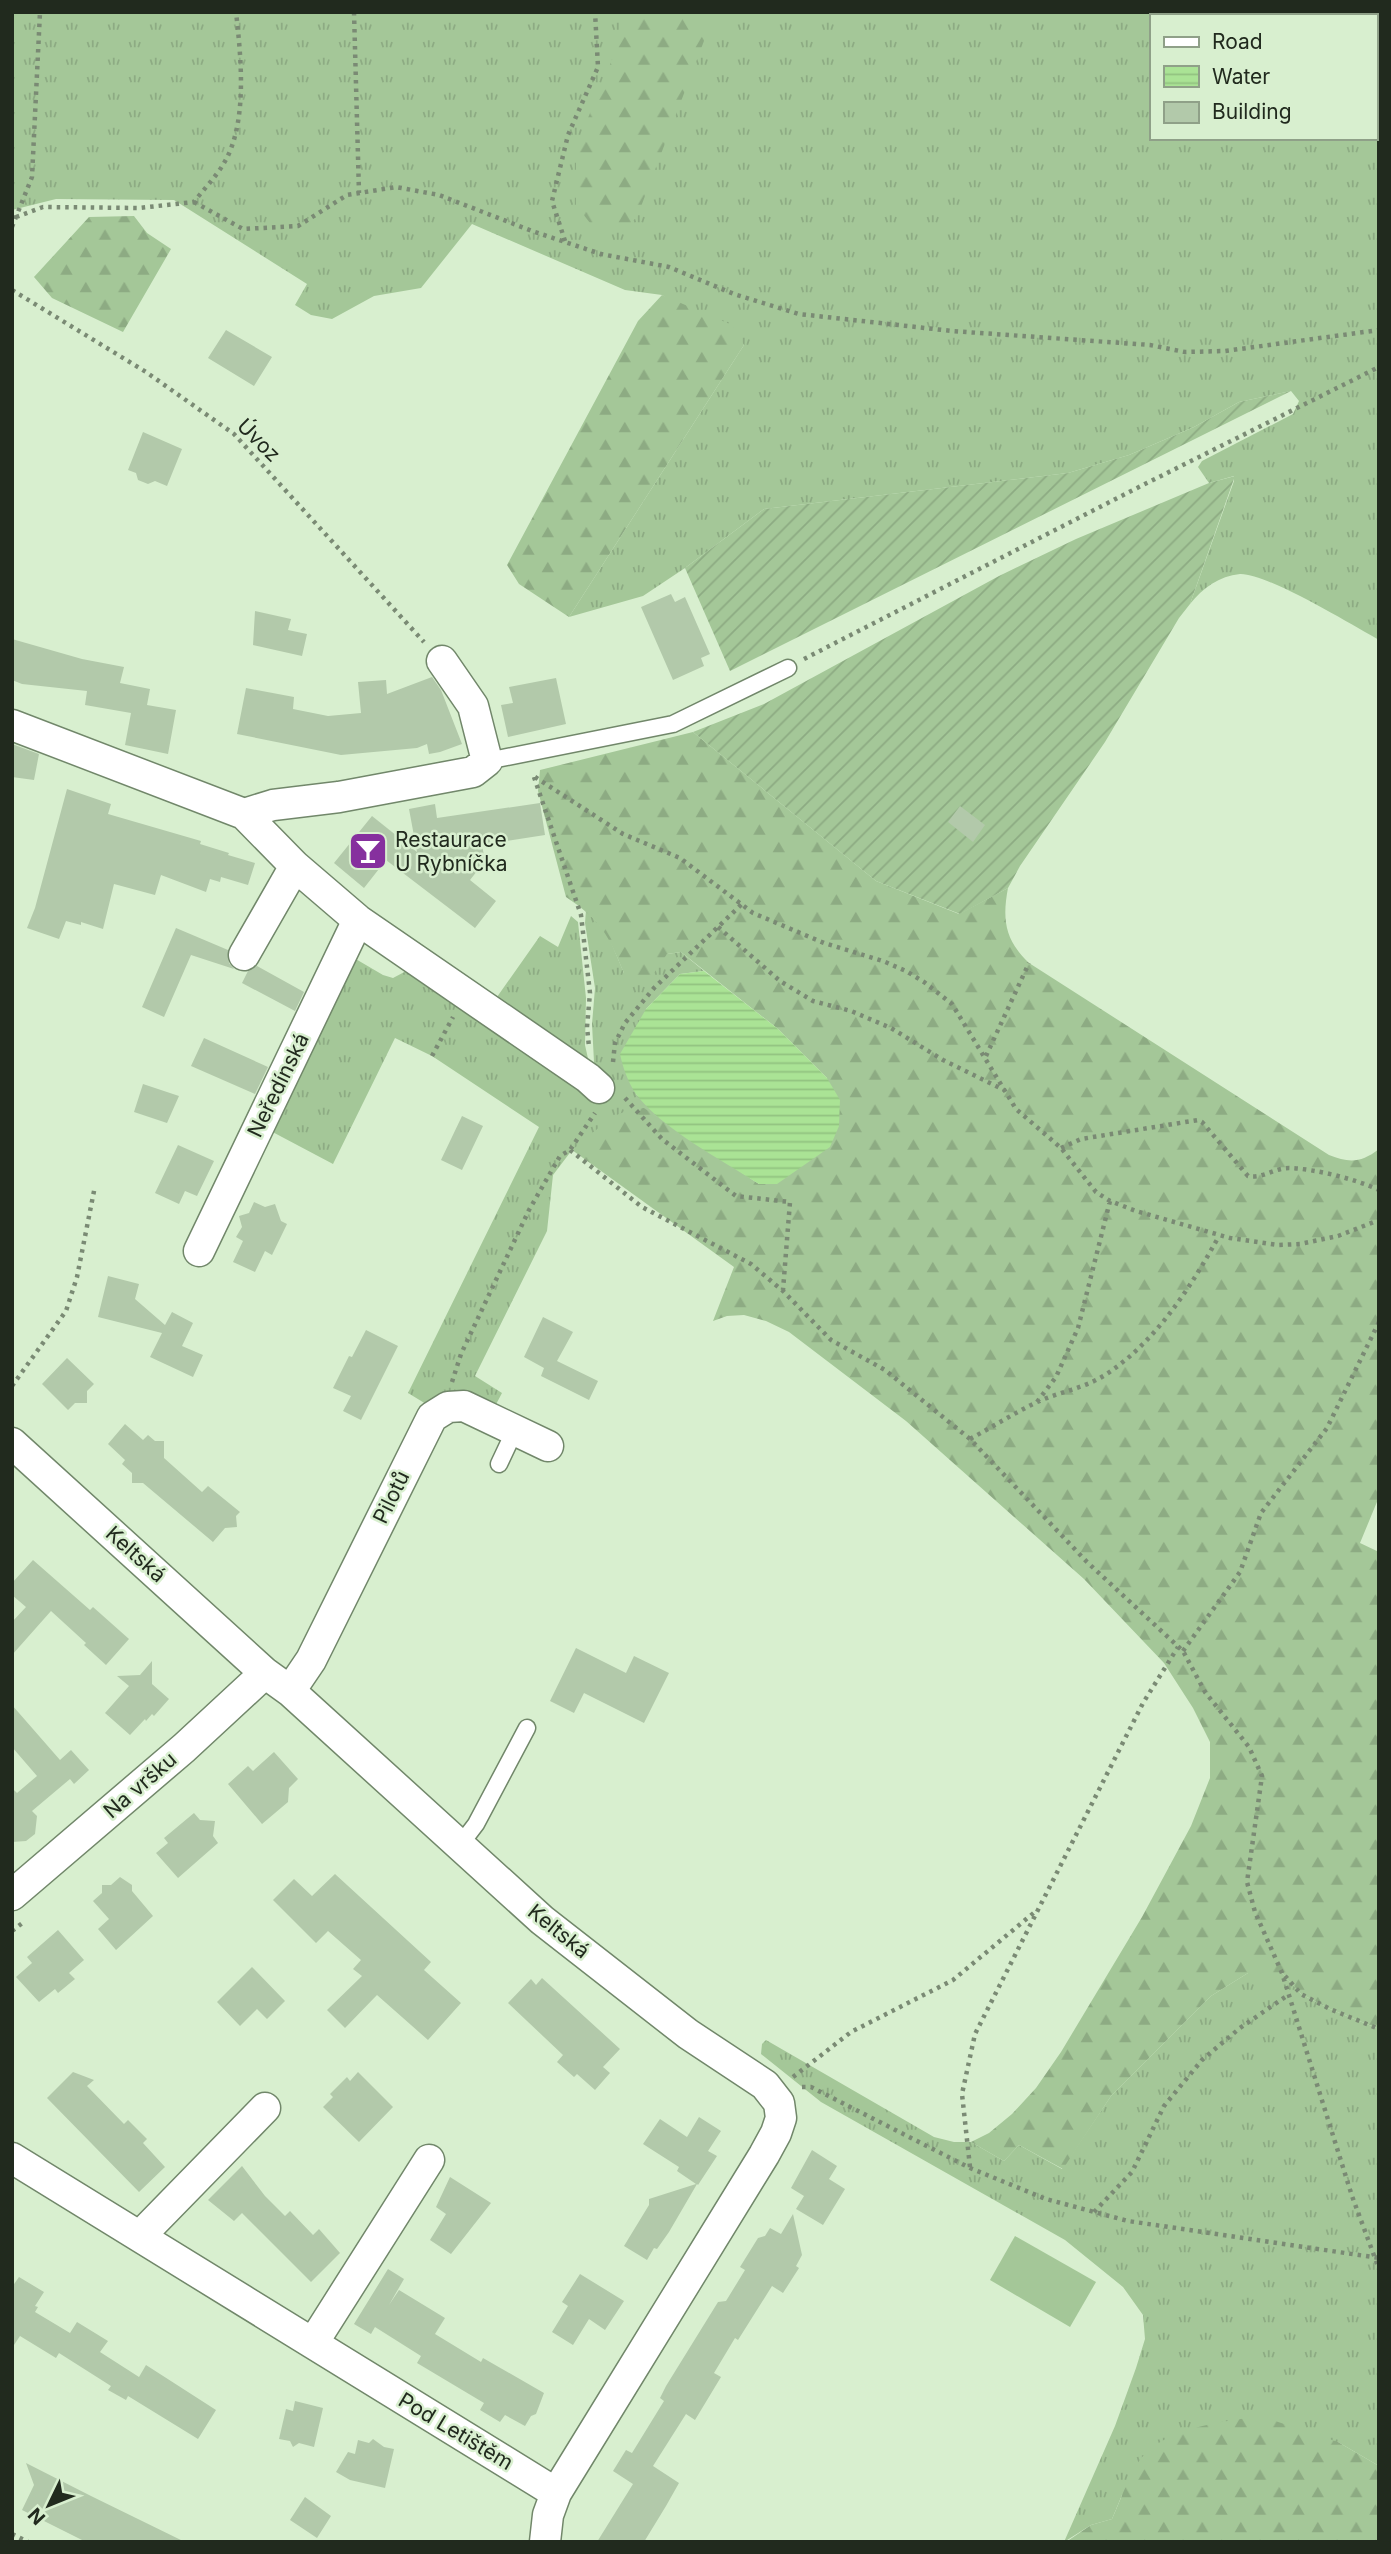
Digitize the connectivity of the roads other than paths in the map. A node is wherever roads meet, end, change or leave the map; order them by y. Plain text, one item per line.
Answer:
1 (442, 661) road end
2 (788, 668) road end
3 (12, 725) edge
4 (487, 761) junction
5 (244, 814) junction
6 (295, 866) junction
7 (358, 920) junction
8 (244, 955) dead end
9 (605, 1079) road end
10 (199, 1251) dead end
11 (515, 1430) junction
12 (12, 1443) edge
13 (548, 1446) dead end
14 (499, 1464) dead end
15 (265, 1673) junction
16 (290, 1691) junction
17 (527, 1728) dead end
18 (460, 1845) junction
19 (12, 1895) edge
20 (265, 2108) dead end
21 (12, 2158) edge
22 (429, 2160) dead end
23 (140, 2236) junction
24 (313, 2343) junction
25 (556, 2493) junction
26 (545, 2542) edge

1 - 4 street
2 - 4 lane
3 - 5 street
4 - 5 street
5 - 6 street
6 - 7 street
6 - 8 street
7 - 9 street
7 - 10 street, Neředínská
11 - 13 street
11 - 14 lane
11 - 16 street, Pilotů
12 - 15 street, Keltská
15 - 16 street, Keltská
15 - 19 street, Na vršku
16 - 18 street, Keltská
17 - 18 lane
18 - 25 street, Keltská
20 - 23 street
21 - 23 street, Pod Letištěm
22 - 24 street
23 - 24 street, Pod Letištěm
24 - 25 street, Pod Letištěm
25 - 26 street

